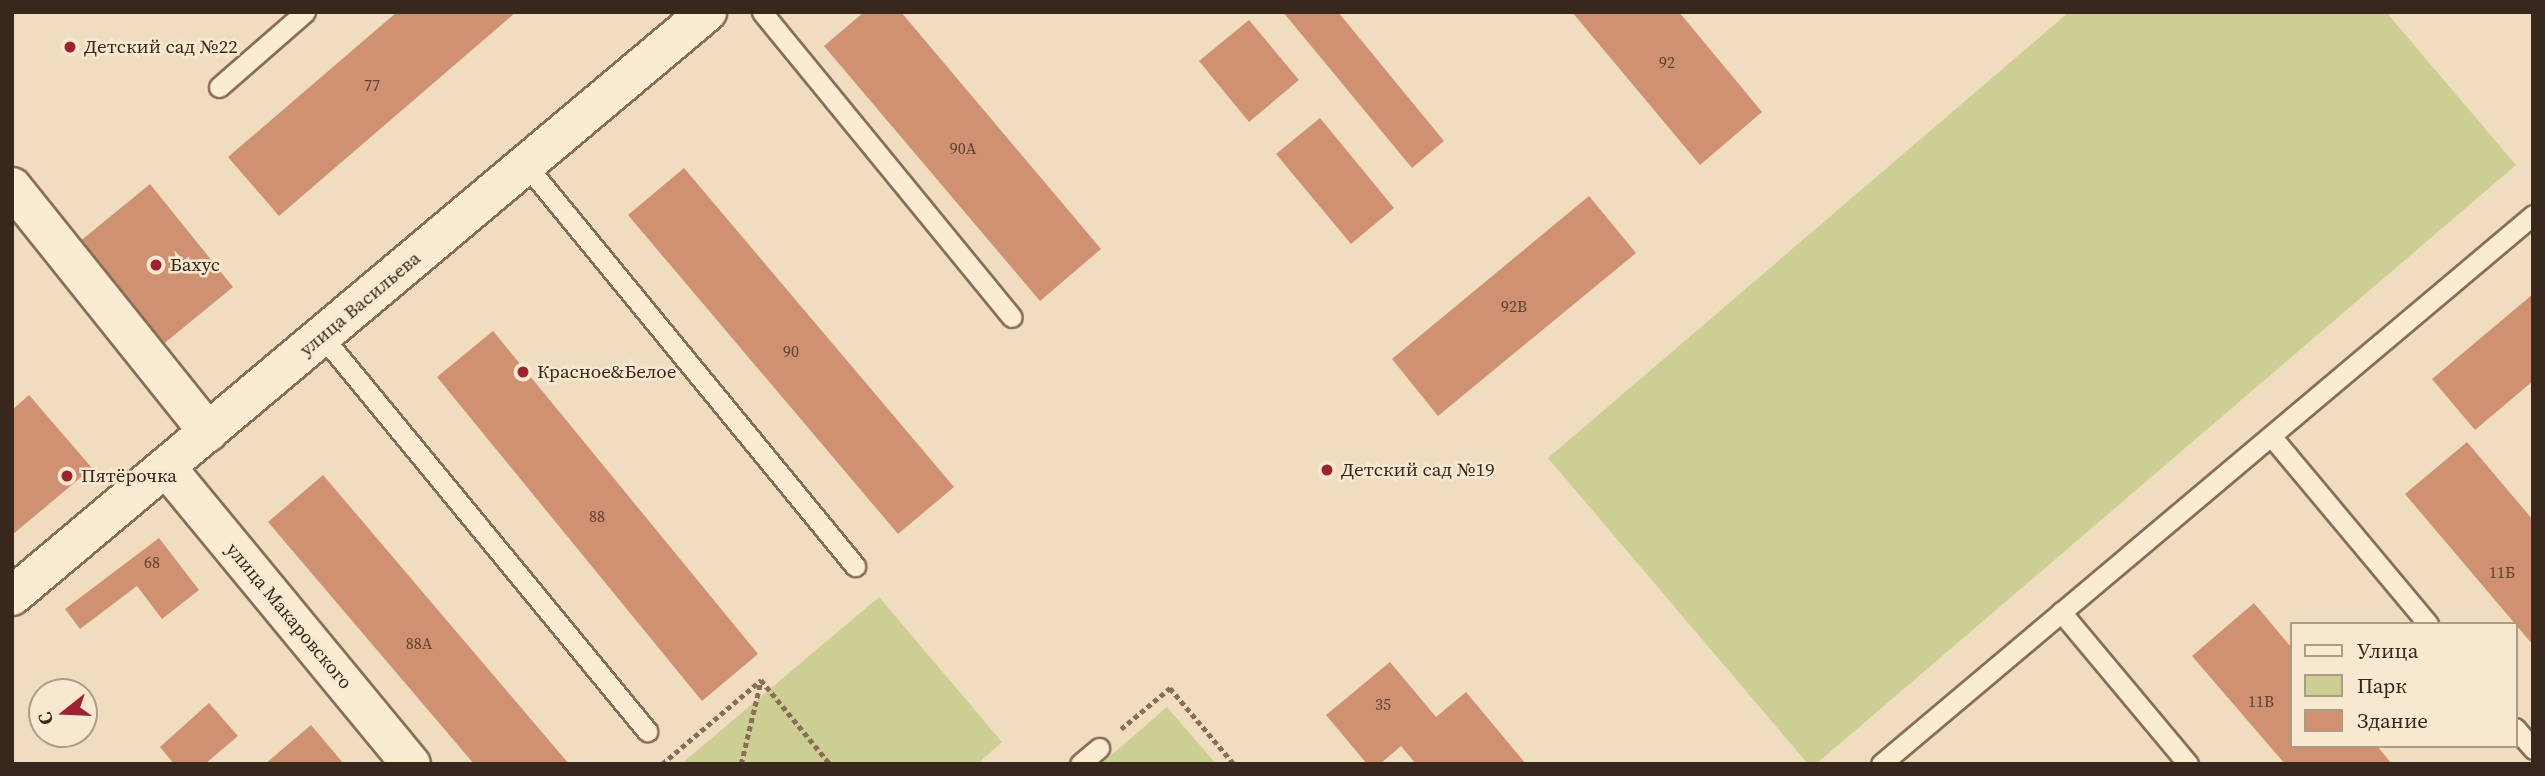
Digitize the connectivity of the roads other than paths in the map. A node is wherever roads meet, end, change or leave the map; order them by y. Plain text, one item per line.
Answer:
1 (305, 12) edge
2 (707, 12) edge
3 (762, 12) edge
4 (219, 87) dead end
5 (526, 165) junction
6 (12, 187) edge
7 (2533, 215) edge
8 (1012, 317) dead end
9 (322, 336) junction
10 (208, 432) junction
11 (2271, 436) junction
12 (166, 467) junction
13 (855, 566) dead end
14 (12, 596) edge
15 (2061, 612) junction
16 (2426, 622) edge
17 (2517, 730) edge
18 (647, 731) dead end
19 (1099, 748) road end
20 (2533, 748) edge
21 (411, 764) edge
22 (1080, 764) edge
23 (1881, 764) edge
24 (2188, 764) edge

1 - 4 lane
2 - 5 street, улица Васильева
3 - 8 lane
5 - 9 street, улица Васильева
5 - 13 lane
6 - 10 street
7 - 11 lane
9 - 10 street, улица Васильева
9 - 18 lane
10 - 12 street, улица Васильева
11 - 15 lane
11 - 16 lane
12 - 14 street, улица Васильева
12 - 21 street, улица Макаровского
15 - 23 lane
15 - 24 lane
17 - 20 lane
19 - 22 lane

